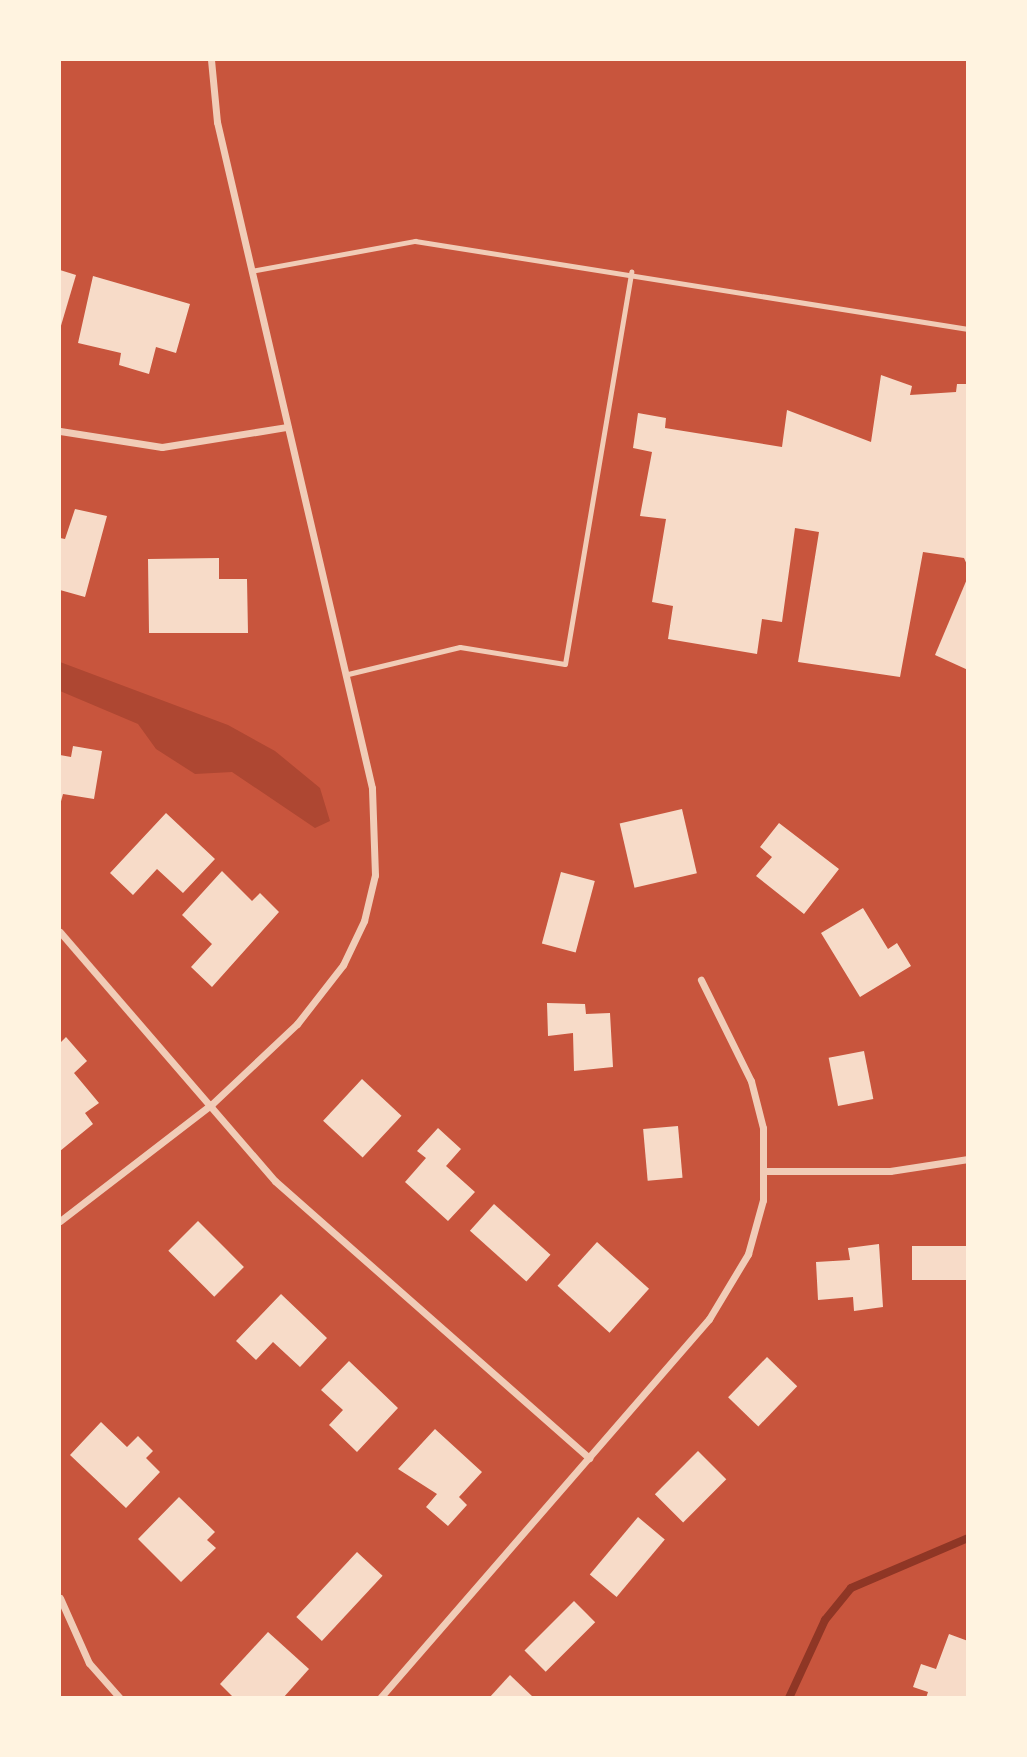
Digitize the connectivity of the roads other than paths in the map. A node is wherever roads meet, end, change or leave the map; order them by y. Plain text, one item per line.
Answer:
1 (211, 60) edge
2 (251, 271) junction
3 (631, 272) junction
4 (968, 329) edge
5 (287, 427) junction
6 (60, 431) edge
7 (348, 674) junction
8 (60, 932) edge
9 (701, 981) dead end
10 (212, 1104) junction
11 (968, 1160) edge
12 (766, 1171) junction
13 (60, 1221) edge
14 (589, 1458) junction
15 (60, 1598) edge
16 (120, 1698) edge
17 (380, 1698) edge

1 - 2 street
2 - 3 lane
2 - 5 street
3 - 4 lane
3 - 7 lane
5 - 6 street
5 - 7 street
7 - 10 street
8 - 10 street
9 - 12 street
10 - 13 street
10 - 14 street
11 - 12 street
12 - 14 street
14 - 17 street
15 - 16 street

